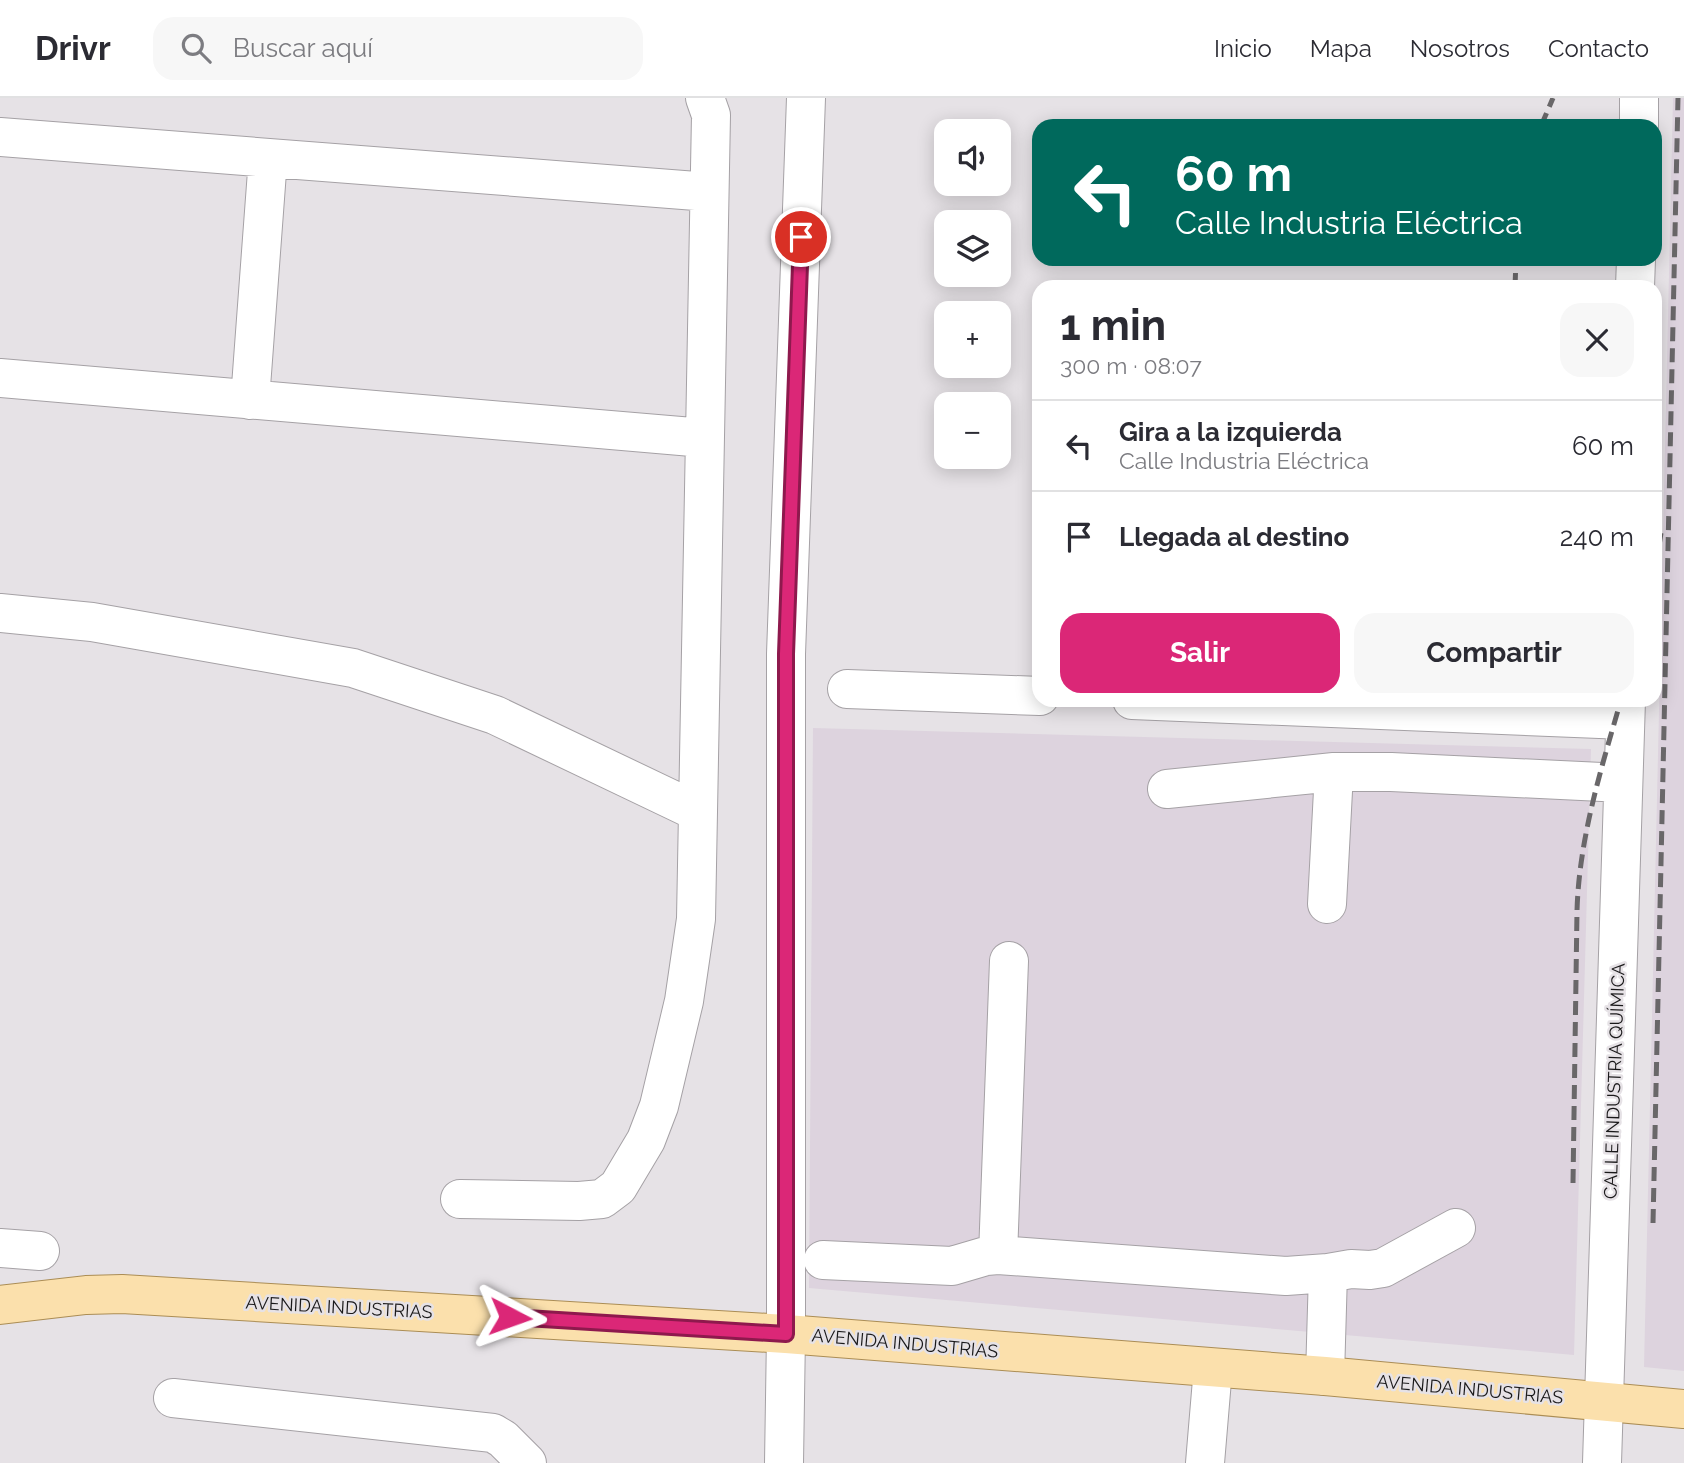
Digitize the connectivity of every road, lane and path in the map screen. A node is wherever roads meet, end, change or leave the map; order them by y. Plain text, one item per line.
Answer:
1 (705, 98) edge
2 (806, 98) edge
3 (1639, 98) edge
4 (1639, 119) edge
5 (0, 137) edge
6 (268, 158) junction
7 (709, 192) junction
8 (0, 378) edge
9 (250, 400) junction
10 (704, 438) junction
11 (0, 613) edge
12 (847, 688) dead end
13 (1032, 696) edge
14 (1478, 707) edge
15 (1626, 710) edge
16 (1334, 772) junction
17 (1623, 783) junction
18 (1167, 789) dead end
19 (698, 812) junction
20 (1327, 904) dead end
21 (1010, 961) dead end
22 (460, 1199) dead end
23 (1456, 1228) dead end
24 (0, 1248) edge
25 (40, 1251) dead end
26 (998, 1255) junction
27 (823, 1260) dead end
28 (1328, 1273) junction
29 (0, 1305) edge
30 (786, 1334) junction
31 (1213, 1368) junction
32 (1325, 1376) junction
33 (173, 1398) dead end
34 (1603, 1401) junction
35 (1684, 1409) edge
36 (527, 1463) edge
37 (784, 1463) edge
38 (1205, 1463) edge
39 (1602, 1463) edge

1 - 7 street
2 - 30 street
3 - 4 street
5 - 6 street
6 - 7 street
6 - 9 street
7 - 10 street
8 - 9 street
9 - 10 street
10 - 19 street
11 - 19 street
12 - 13 street
14 - 15 street
15 - 17 street, CALLE INDUSTRIA QUÍMICA
16 - 17 street
16 - 18 street
16 - 20 street
17 - 34 street, CALLE INDUSTRIA QUÍMICA
19 - 22 street
21 - 26 street
23 - 28 street
24 - 25 street
26 - 27 street
26 - 28 street
28 - 32 street
29 - 30 main road, AVENIDA INDUSTRIAS
30 - 31 main road, AVENIDA INDUSTRIAS
30 - 37 street
31 - 32 main road, AVENIDA INDUSTRIAS
31 - 38 street
32 - 34 main road, AVENIDA INDUSTRIAS
33 - 36 street
34 - 35 main road, AVENIDA INDUSTRIAS
34 - 39 street, CALLE INDUSTRIA QUÍMICA

